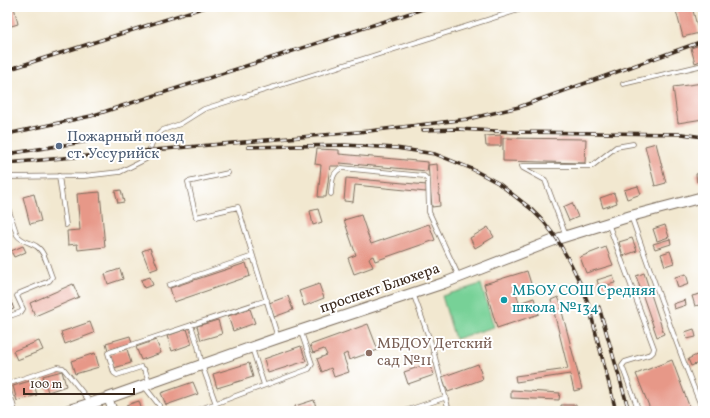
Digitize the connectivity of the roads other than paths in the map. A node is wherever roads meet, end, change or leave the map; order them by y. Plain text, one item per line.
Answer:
1 (528, 7) edge
2 (703, 65) edge
3 (623, 84) dead end
4 (633, 144) dead end
5 (228, 172) dead end
6 (59, 176) junction
7 (7, 177) edge
8 (331, 194) dead end
9 (703, 197) edge
10 (7, 205) edge
11 (631, 216) junction
12 (608, 223) junction
13 (66, 225) dead end
14 (566, 236) junction
15 (253, 256) junction
16 (460, 277) junction
17 (169, 285) dead end
18 (413, 293) junction
19 (267, 300) junction
20 (7, 317) edge
21 (191, 325) junction
22 (301, 331) junction
23 (278, 338) junction
24 (252, 348) junction
25 (202, 365) junction
26 (7, 384) edge
27 (147, 385) junction
28 (264, 385) junction
29 (108, 398) junction
30 (444, 398) junction
31 (92, 403) junction
32 (216, 404) junction
33 (15, 411) edge
34 (66, 411) edge
35 (113, 411) edge
36 (160, 411) edge
37 (195, 411) edge
38 (405, 411) edge
39 (449, 411) edge
40 (639, 411) edge
41 (702, 411) edge

1 - 6 lane
2 - 3 lane
4 - 14 lane
5 - 15 lane
6 - 7 lane
6 - 13 lane
8 - 16 lane
9 - 11 street, проспект Блюхера
10 - 20 lane
11 - 12 street, проспект Блюхера
11 - 41 lane
12 - 14 street, проспект Блюхера
12 - 40 lane
14 - 16 street, проспект Блюхера
15 - 17 lane
15 - 19 lane
16 - 18 street, проспект Блюхера
18 - 22 street, проспект Блюхера
18 - 30 lane
19 - 21 lane
19 - 23 lane
21 - 25 lane
21 - 27 lane
22 - 23 street, проспект Блюхера
22 - 28 lane
23 - 24 street, проспект Блюхера
24 - 25 street, проспект Блюхера
24 - 28 lane
25 - 27 street, проспект Блюхера
25 - 32 lane
26 - 31 lane
26 - 33 lane
27 - 29 street, проспект Блюхера
27 - 36 lane
28 - 32 lane
29 - 31 street, проспект Блюхера
29 - 35 street
30 - 38 lane
30 - 39 lane
31 - 34 street, проспект Блюхера
32 - 37 lane

